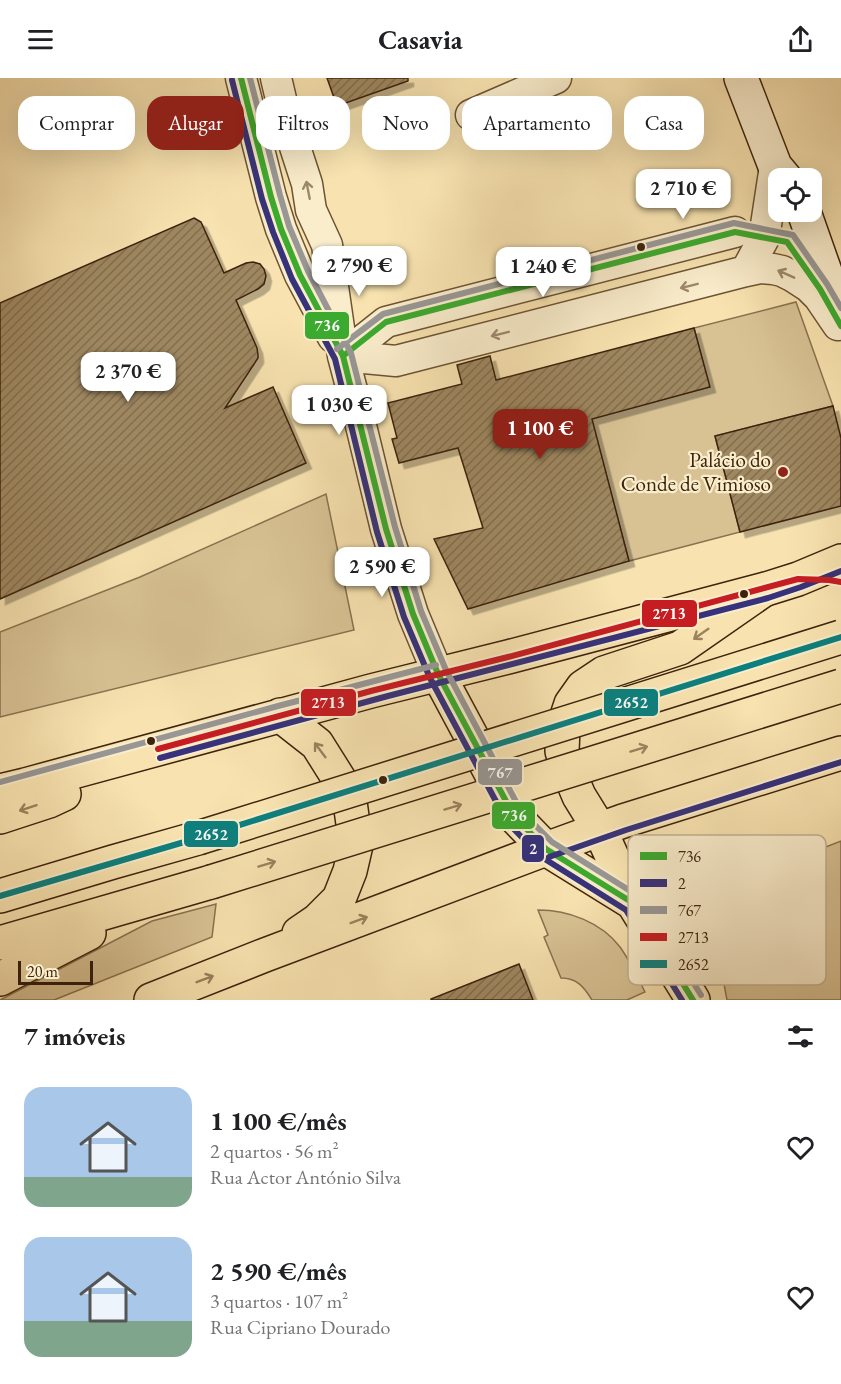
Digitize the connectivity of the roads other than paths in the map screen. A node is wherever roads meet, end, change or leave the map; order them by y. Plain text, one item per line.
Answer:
1 (241, 78) edge
2 (276, 78) edge
3 (556, 78) edge
4 (741, 78) edge
5 (515, 96) edge
6 (772, 168) edge
7 (768, 219) edge
8 (808, 222) edge
9 (735, 232) dead end
10 (746, 271) junction
11 (841, 317) edge
12 (841, 329) edge
13 (343, 356) junction
14 (841, 561) edge
15 (798, 579) junction
16 (841, 582) edge
17 (766, 588) junction
18 (841, 637) edge
19 (438, 674) junction
20 (841, 686) edge
21 (280, 715) junction
22 (158, 749) junction
23 (841, 753) edge
24 (0, 791) edge
25 (0, 817) edge
26 (600, 830) junction
27 (546, 849) junction
28 (113, 862) junction
29 (0, 874) edge
30 (628, 892) edge
31 (0, 896) edge
32 (157, 898) junction
33 (628, 900) edge
34 (0, 944) edge
35 (265, 955) junction
36 (0, 978) edge
37 (684, 985) edge
38 (151, 1000) edge
39 (693, 1000) edge

1 - 13 street
13 -> 2 street
3 - 5 street
4 - 6 main road
7 - 10 street
8 - 11 main road
9 - 13 street
12 -> 10 street
10 -> 13 street
13 - 19 street
14 - 15 main road
15 - 16 main road
15 - 17 main road
17 - 19 main road
17 -> 26 main road
18 - 28 main road, bridge
19 - 21 main road
19 - 27 main road
32 -> 20 main road, bridge
21 - 22 main road
35 -> 21 main road
22 - 24 main road
22 -> 25 main road
23 - 26 main road
26 - 27 main road
26 - 30 main road
27 - 33 main road
35 -> 27 main road
28 - 29 main road
28 - 31 main road
32 - 34 main road
32 - 36 main road
38 -> 35 main road
37 - 39 main road

